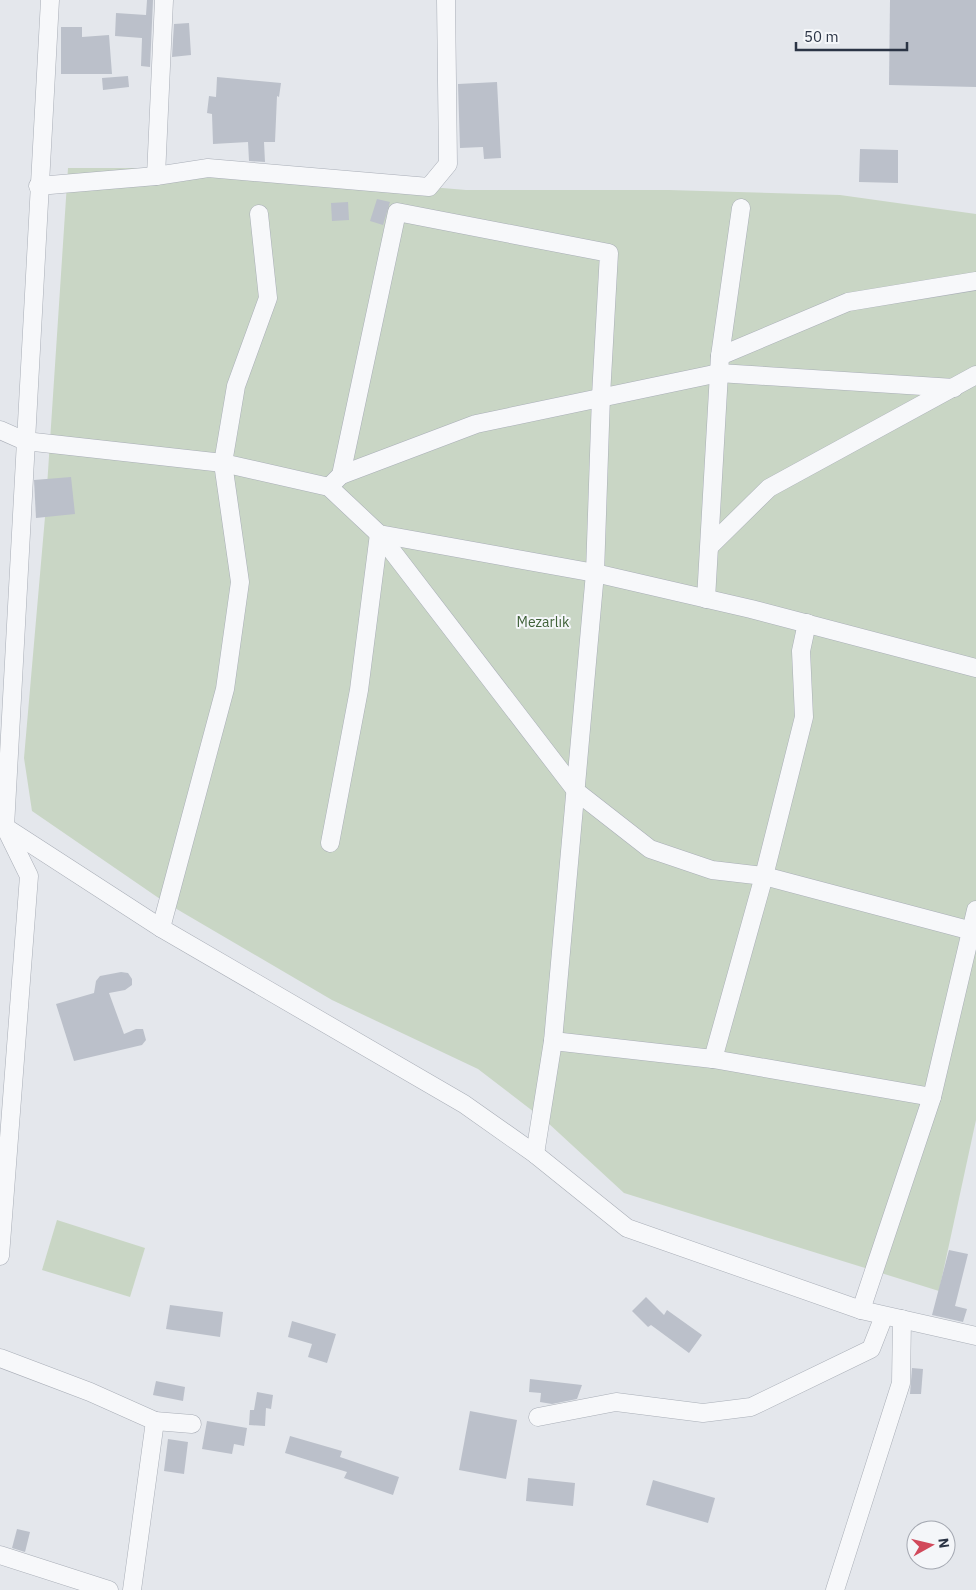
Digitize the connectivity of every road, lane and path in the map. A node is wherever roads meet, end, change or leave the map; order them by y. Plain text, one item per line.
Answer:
1 (50, 0) edge
2 (164, 0) edge
3 (446, 0) edge
4 (156, 176) junction
5 (38, 186) junction
6 (741, 208) dead end
7 (258, 214) dead end
8 (976, 281) edge
9 (720, 356) junction
10 (719, 373) junction
11 (976, 375) edge
12 (954, 388) junction
13 (600, 396) junction
14 (0, 430) edge
15 (26, 441) junction
16 (223, 463) junction
17 (335, 481) junction
18 (379, 534) junction
19 (710, 546) junction
20 (595, 573) junction
21 (706, 599) junction
22 (807, 623) junction
23 (976, 668) edge
24 (577, 792) junction
25 (3, 825) edge
26 (330, 843) dead end
27 (764, 876) junction
28 (976, 910) edge
29 (161, 928) junction
30 (972, 931) junction
31 (553, 1041) junction
32 (713, 1060) junction
33 (932, 1097) junction
34 (534, 1154) junction
35 (0, 1256) edge
36 (861, 1310) junction
37 (884, 1316) junction
38 (902, 1320) junction
39 (976, 1336) edge
40 (0, 1358) edge
41 (538, 1417) dead end
42 (155, 1421) junction
43 (192, 1424) dead end
44 (0, 1555) edge
45 (109, 1590) edge
46 (132, 1590) edge
47 (835, 1590) edge

1 - 5 street
2 - 4 street
3 - 4 street
4 - 5 street
5 - 15 street
6 - 9 street
7 - 16 street
8 - 9 street
9 - 10 street
10 - 12 street
10 - 13 street
10 - 19 street
11 - 12 street
12 - 19 street
13 - 17 street
13 - 17 street
13 - 20 street
14 - 15 street
15 - 16 street
15 - 25 street
16 - 17 street
16 - 29 street
17 - 18 street
18 - 20 street
18 - 24 street
18 - 26 street
19 - 21 street
20 - 21 street
20 - 24 street
21 - 22 street
22 - 23 street
22 - 27 street
24 - 27 street
24 - 31 street
25 - 29 street
25 - 35 street
27 - 30 street
27 - 32 street
28 - 30 street
29 - 34 street
30 - 33 street
31 - 32 street
31 - 34 street
32 - 33 street
33 - 36 street
34 - 36 street
36 - 37 street
37 - 38 street
37 - 41 street
38 - 39 street
38 - 47 street
40 - 42 street
42 - 43 street
42 - 46 street
44 - 45 street

